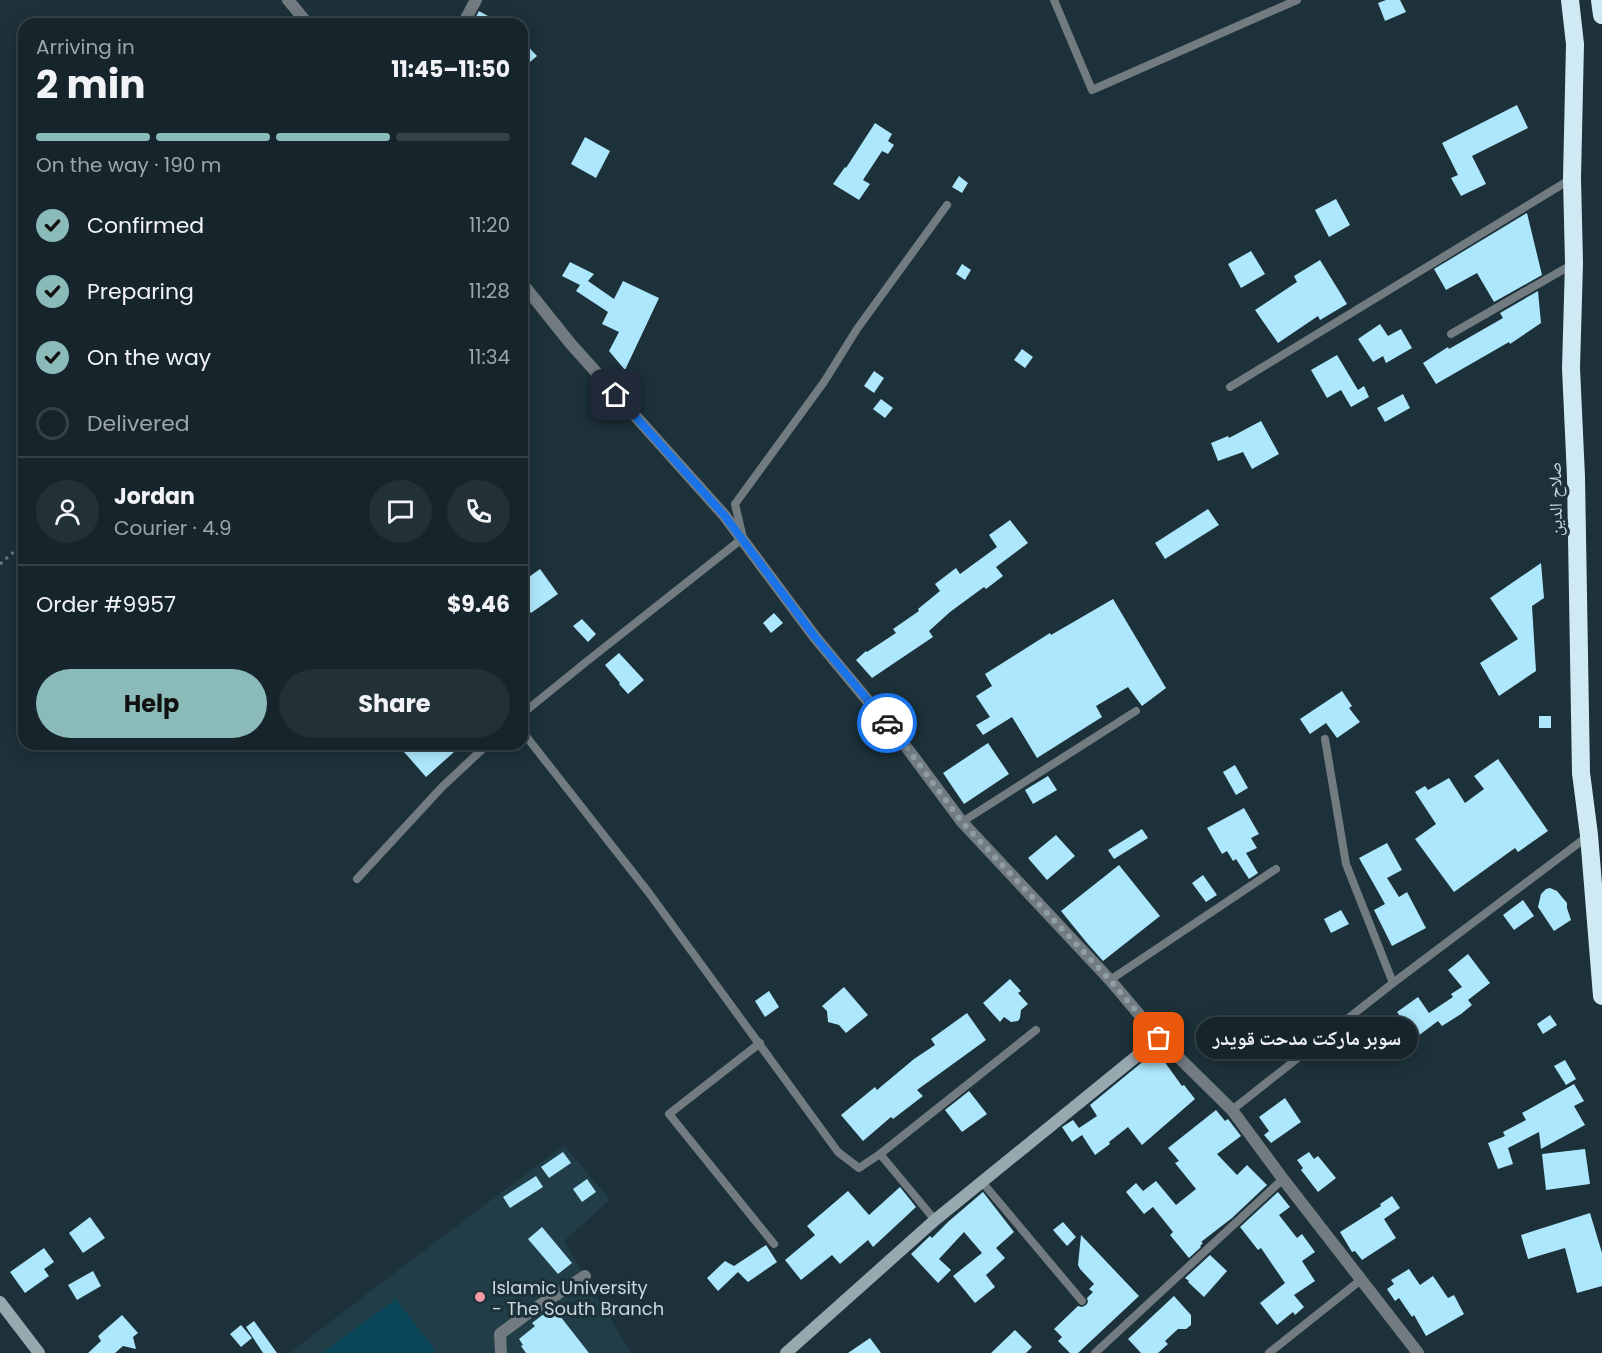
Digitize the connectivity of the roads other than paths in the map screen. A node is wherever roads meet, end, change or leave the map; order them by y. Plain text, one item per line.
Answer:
1 (288, 0) edge
2 (476, 0) edge
3 (1054, 0) edge
4 (1297, 0) edge
5 (1570, 0) edge
6 (1600, 0) edge
7 (1602, 15) edge
8 (303, 18) edge
9 (466, 18) edge
10 (1572, 178) junction
11 (947, 205) dead end
12 (1574, 263) junction
13 (528, 290) edge
14 (1451, 334) dead end
15 (1230, 387) dead end
16 (743, 538) junction
17 (528, 709) edge
18 (1136, 711) dead end
19 (528, 739) edge
20 (1325, 739) dead end
21 (481, 750) edge
22 (962, 822) junction
23 (1589, 835) junction
24 (1276, 869) dead end
25 (357, 879) dead end
26 (1110, 980) junction
27 (1393, 983) junction
28 (1602, 996) edge
29 (1036, 1030) dead end
30 (1159, 1038) junction
31 (760, 1043) junction
32 (1232, 1110) junction
33 (880, 1154) junction
34 (1283, 1179) junction
35 (982, 1182) junction
36 (935, 1220) junction
37 (774, 1244) dead end
38 (585, 1276) dead end
39 (1362, 1279) junction
40 (1082, 1301) dead end
41 (0, 1302) edge
42 (39, 1353) edge
43 (501, 1353) edge
44 (786, 1353) edge
45 (1095, 1353) edge
46 (1269, 1353) edge
47 (1418, 1353) edge

1 - 8 street
2 - 9 street
3 - 4 lane
5 - 10 highway, صلاح الدين
6 - 7 highway
10 - 12 highway, صلاح الدين
10 - 15 lane
11 - 16 lane
12 - 14 lane
12 - 23 highway, صلاح الدين
13 - 16 street
16 - 17 lane
16 - 22 street
18 - 22 lane
19 - 31 lane
20 - 27 lane
21 - 25 lane
22 - 26 street
23 - 27 lane
23 - 28 highway, صلاح الدين
24 - 26 lane
26 - 30 street
27 - 32 lane
29 - 33 lane
30 - 32 street
30 - 35 street
31 - 33 lane
31 - 37 lane
32 - 34 street
33 - 36 lane
34 - 39 street
34 - 45 lane
35 - 36 street
35 - 40 lane
36 - 44 street
38 - 43 street
39 - 46 lane
39 - 47 street
41 - 42 street

